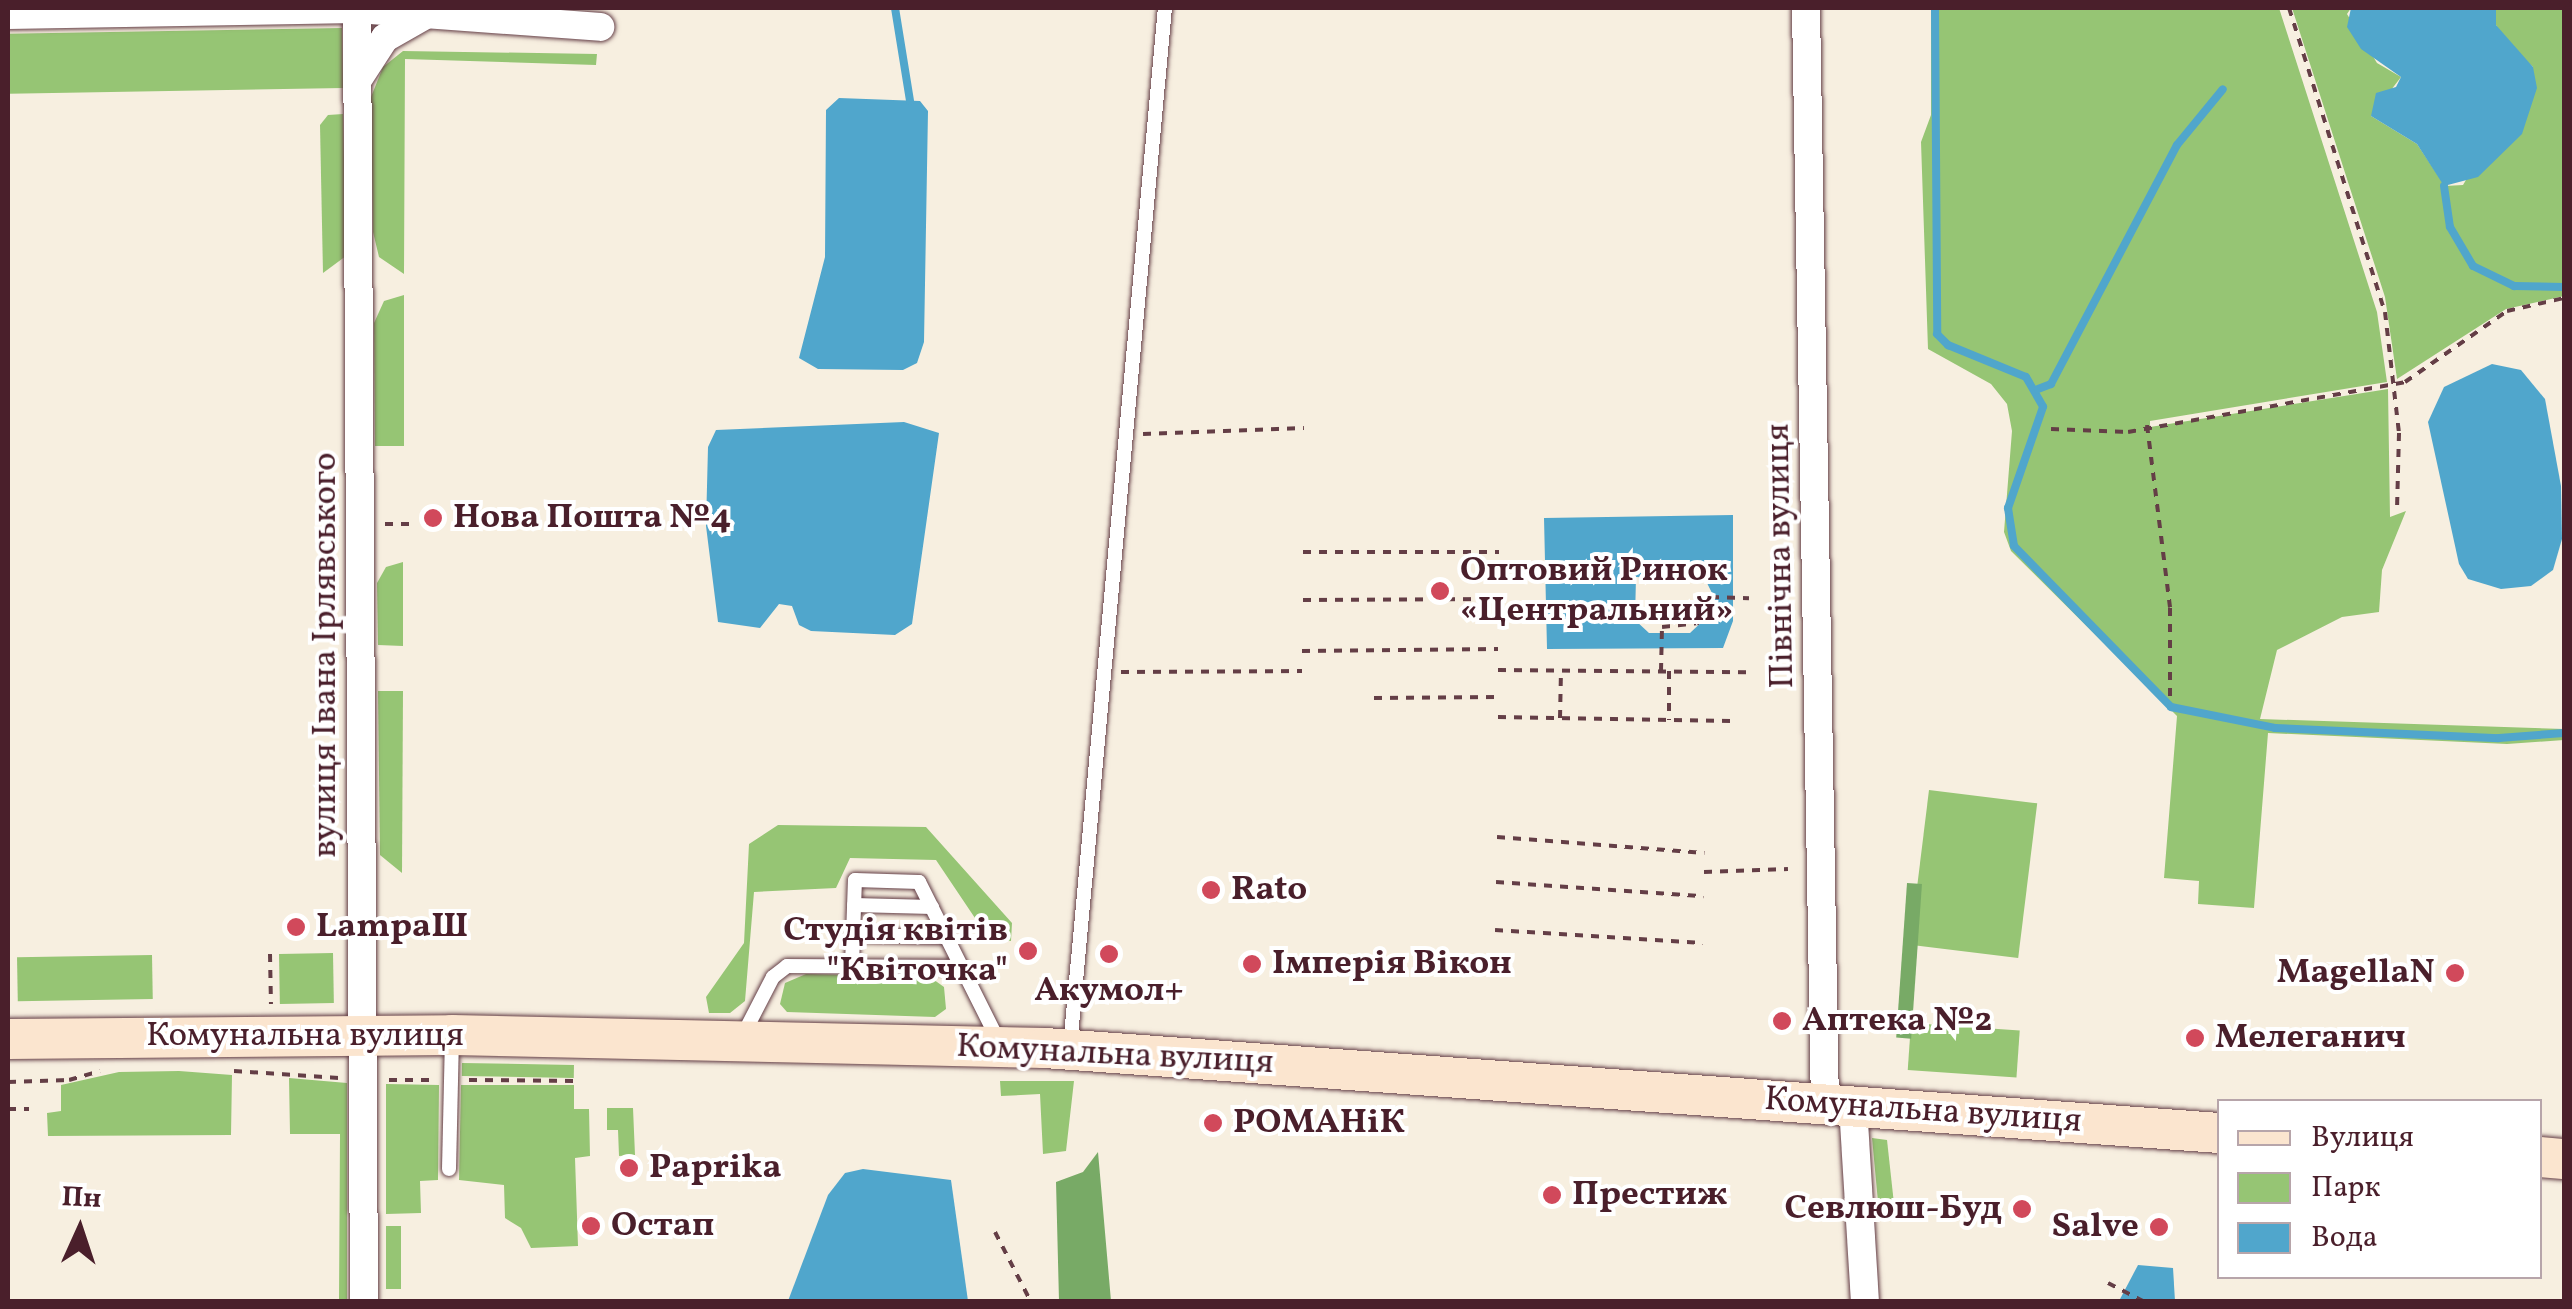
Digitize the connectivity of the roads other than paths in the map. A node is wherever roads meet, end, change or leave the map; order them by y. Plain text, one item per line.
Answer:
1 (1166, 8) edge
2 (1806, 8) edge
3 (356, 9) edge
4 (428, 14) junction
5 (8, 15) edge
6 (600, 28) dead end
7 (358, 80) junction
8 (854, 905) junction
9 (932, 907) junction
10 (853, 935) junction
11 (947, 937) junction
12 (852, 965) junction
13 (962, 967) junction
14 (364, 1034) junction
15 (452, 1035) junction
16 (8, 1038) edge
17 (741, 1040) junction
18 (1002, 1047) junction
19 (1070, 1050) junction
20 (1839, 1105) junction
21 (2217, 1134) edge
22 (449, 1169) dead end
23 (364, 1302) edge
24 (1865, 1302) edge

1 - 19 lane
2 - 20 street, Північна вулиця
3 - 4 street
3 - 5 street
3 - 7 street, вулиця Івана Ірлявського
4 - 6 street
4 - 7 street
7 - 14 street, вулиця Івана Ірлявського
8 - 9 lane
8 - 9 lane
8 - 10 lane
9 - 11 lane
10 - 11 lane
10 - 12 lane
11 - 13 lane
12 - 13 lane
12 - 17 lane
13 - 18 lane
14 - 15 main road, Комунальна вулиця
14 - 16 main road, Комунальна вулиця
14 - 23 street, вулиця Івана Ірлявського
15 - 17 main road, Комунальна вулиця
15 - 22 lane
17 - 18 main road, Комунальна вулиця
18 - 19 main road, Комунальна вулиця
19 - 20 main road, Комунальна вулиця
20 - 21 main road, Комунальна вулиця
20 - 24 street, Північна вулиця

